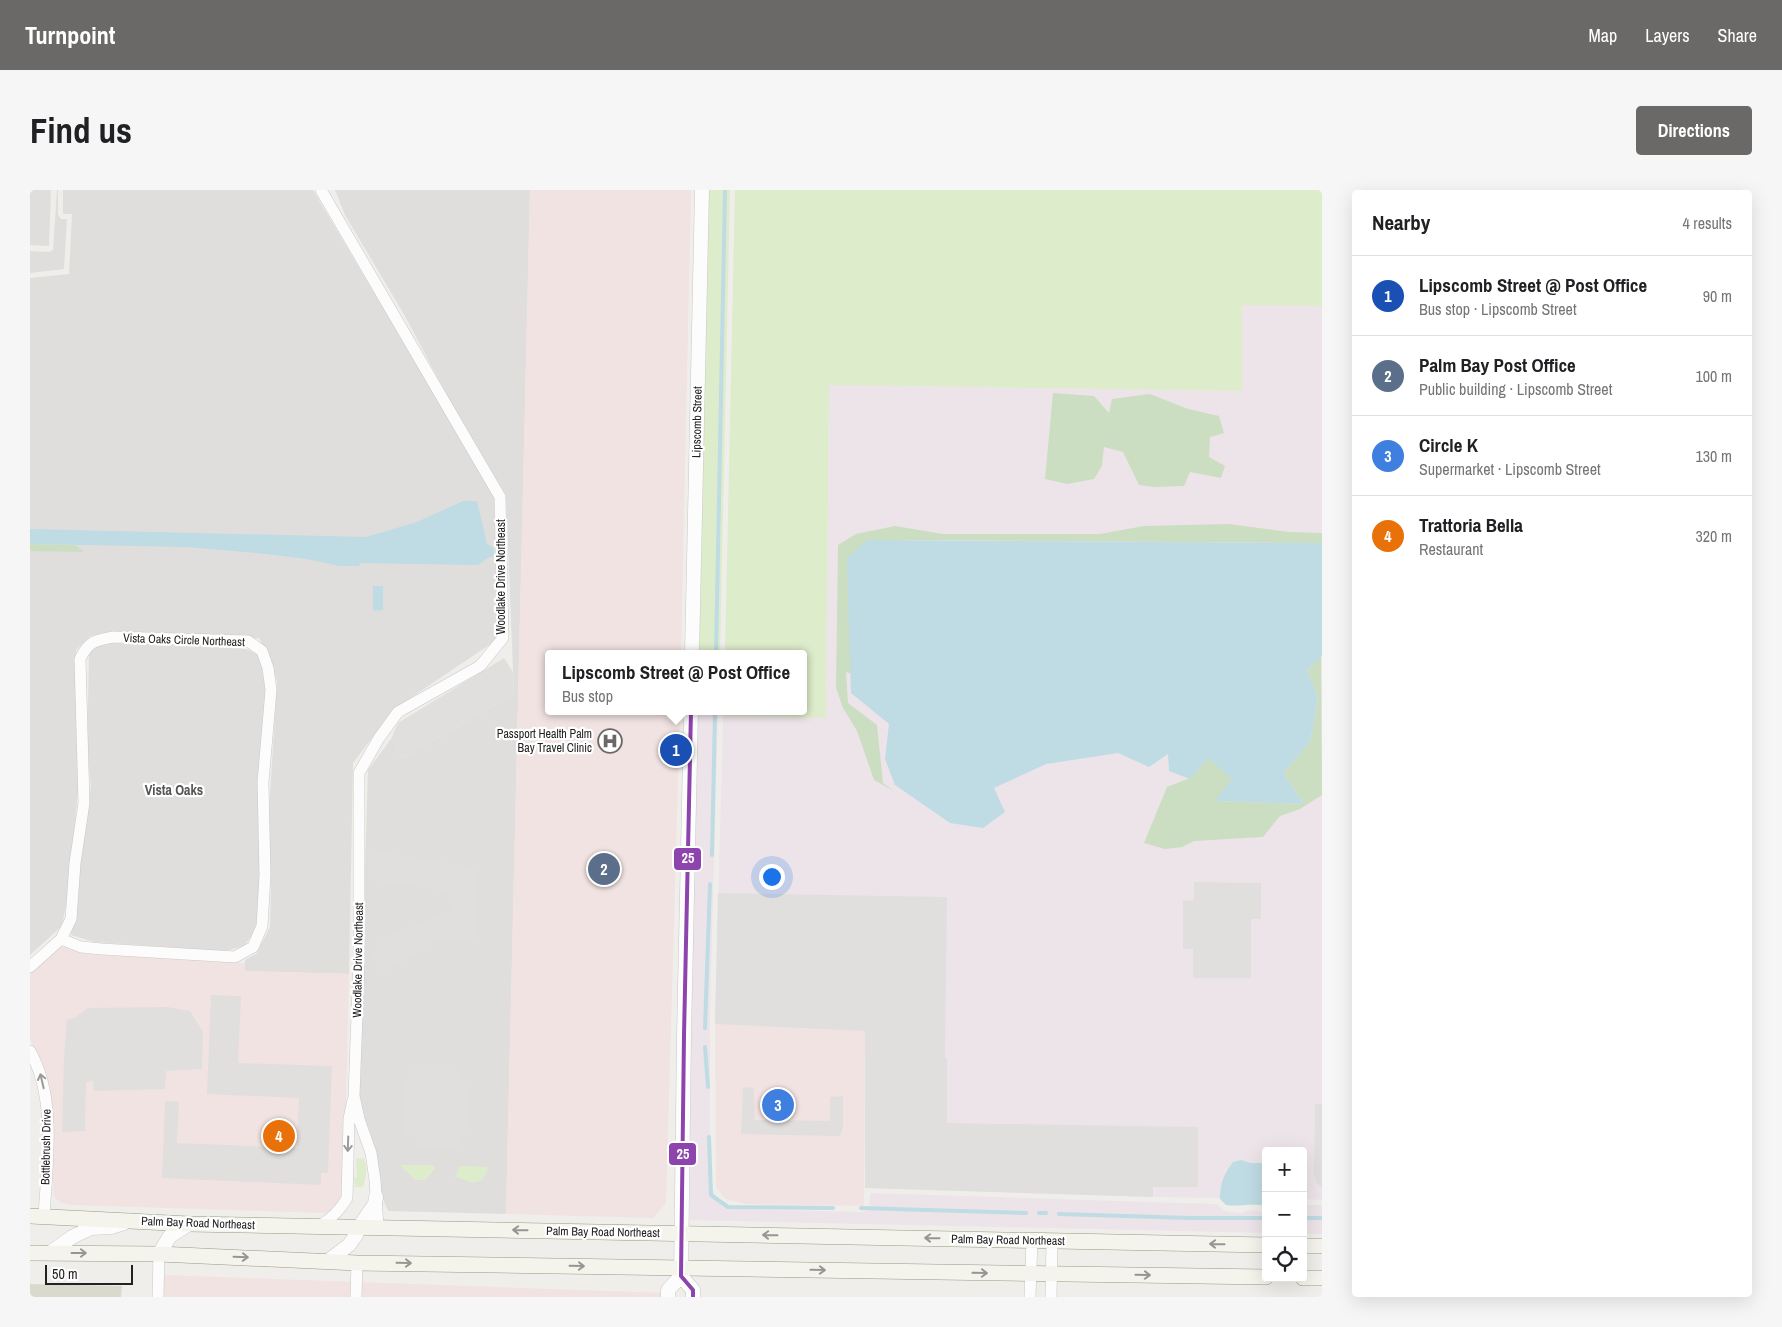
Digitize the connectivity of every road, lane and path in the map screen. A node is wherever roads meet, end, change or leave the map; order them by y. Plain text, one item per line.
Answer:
1 (321, 190) edge
2 (702, 190) edge
3 (692, 650) edge
4 (691, 715) edge
5 (61, 939) junction
6 (30, 967) edge
7 (30, 1051) edge
8 (354, 1096) junction
9 (376, 1197) junction
10 (35, 1218) edge
11 (130, 1221) junction
12 (188, 1224) junction
13 (317, 1226) junction
14 (359, 1227) junction
15 (378, 1228) junction
16 (682, 1234) junction
17 (1032, 1240) junction
18 (1052, 1241) junction
19 (1262, 1245) edge
20 (1307, 1246) edge
21 (1322, 1246) edge
22 (30, 1253) edge
23 (50, 1254) junction
24 (159, 1254) junction
25 (328, 1261) junction
26 (357, 1262) junction
27 (681, 1272) junction
28 (1031, 1274) junction
29 (1052, 1274) junction
30 (1262, 1277) edge
31 (158, 1297) edge
32 (356, 1297) edge
33 (668, 1297) edge
34 (692, 1297) edge
35 (1030, 1297) edge
36 (1051, 1297) edge

1 - 8 street, Woodlake Drive Northeast
2 - 3 street, Lipscomb Street
4 - 16 street
5 - 5 street, Vista Oaks Circle Northeast
5 - 6 street, Vista Oaks Circle Northeast
10 -> 7 street, Bottlebrush Drive
8 - 9 street, Woodlake Drive Northeast
8 -> 13 street, Woodlake Drive Northeast
9 - 14 street
9 - 15 street, Woodlake Drive Northeast
10 - 11 main road, Palm Bay Road Northeast
11 - 12 main road, Palm Bay Road Northeast
11 - 23 street
12 - 13 main road, Palm Bay Road Northeast
12 - 24 street
13 - 14 main road, Palm Bay Road Northeast
14 - 15 main road, Palm Bay Road Northeast
14 - 25 street
16 -> 15 main road, Palm Bay Road Northeast
17 -> 16 main road, Palm Bay Road Northeast
16 - 27 street
17 - 18 main road, Palm Bay Road Northeast
17 - 28 street
19 -> 18 main road, Palm Bay Road Northeast
18 - 29 street
20 - 21 main road
22 - 23 main road
23 -> 24 main road
24 -> 25 main road
24 - 31 street
25 - 26 main road
26 -> 27 main road
26 - 32 street
27 -> 28 main road
27 - 33 street
27 - 34 street
28 - 29 main road
28 - 35 street
29 -> 30 main road
29 - 36 street

